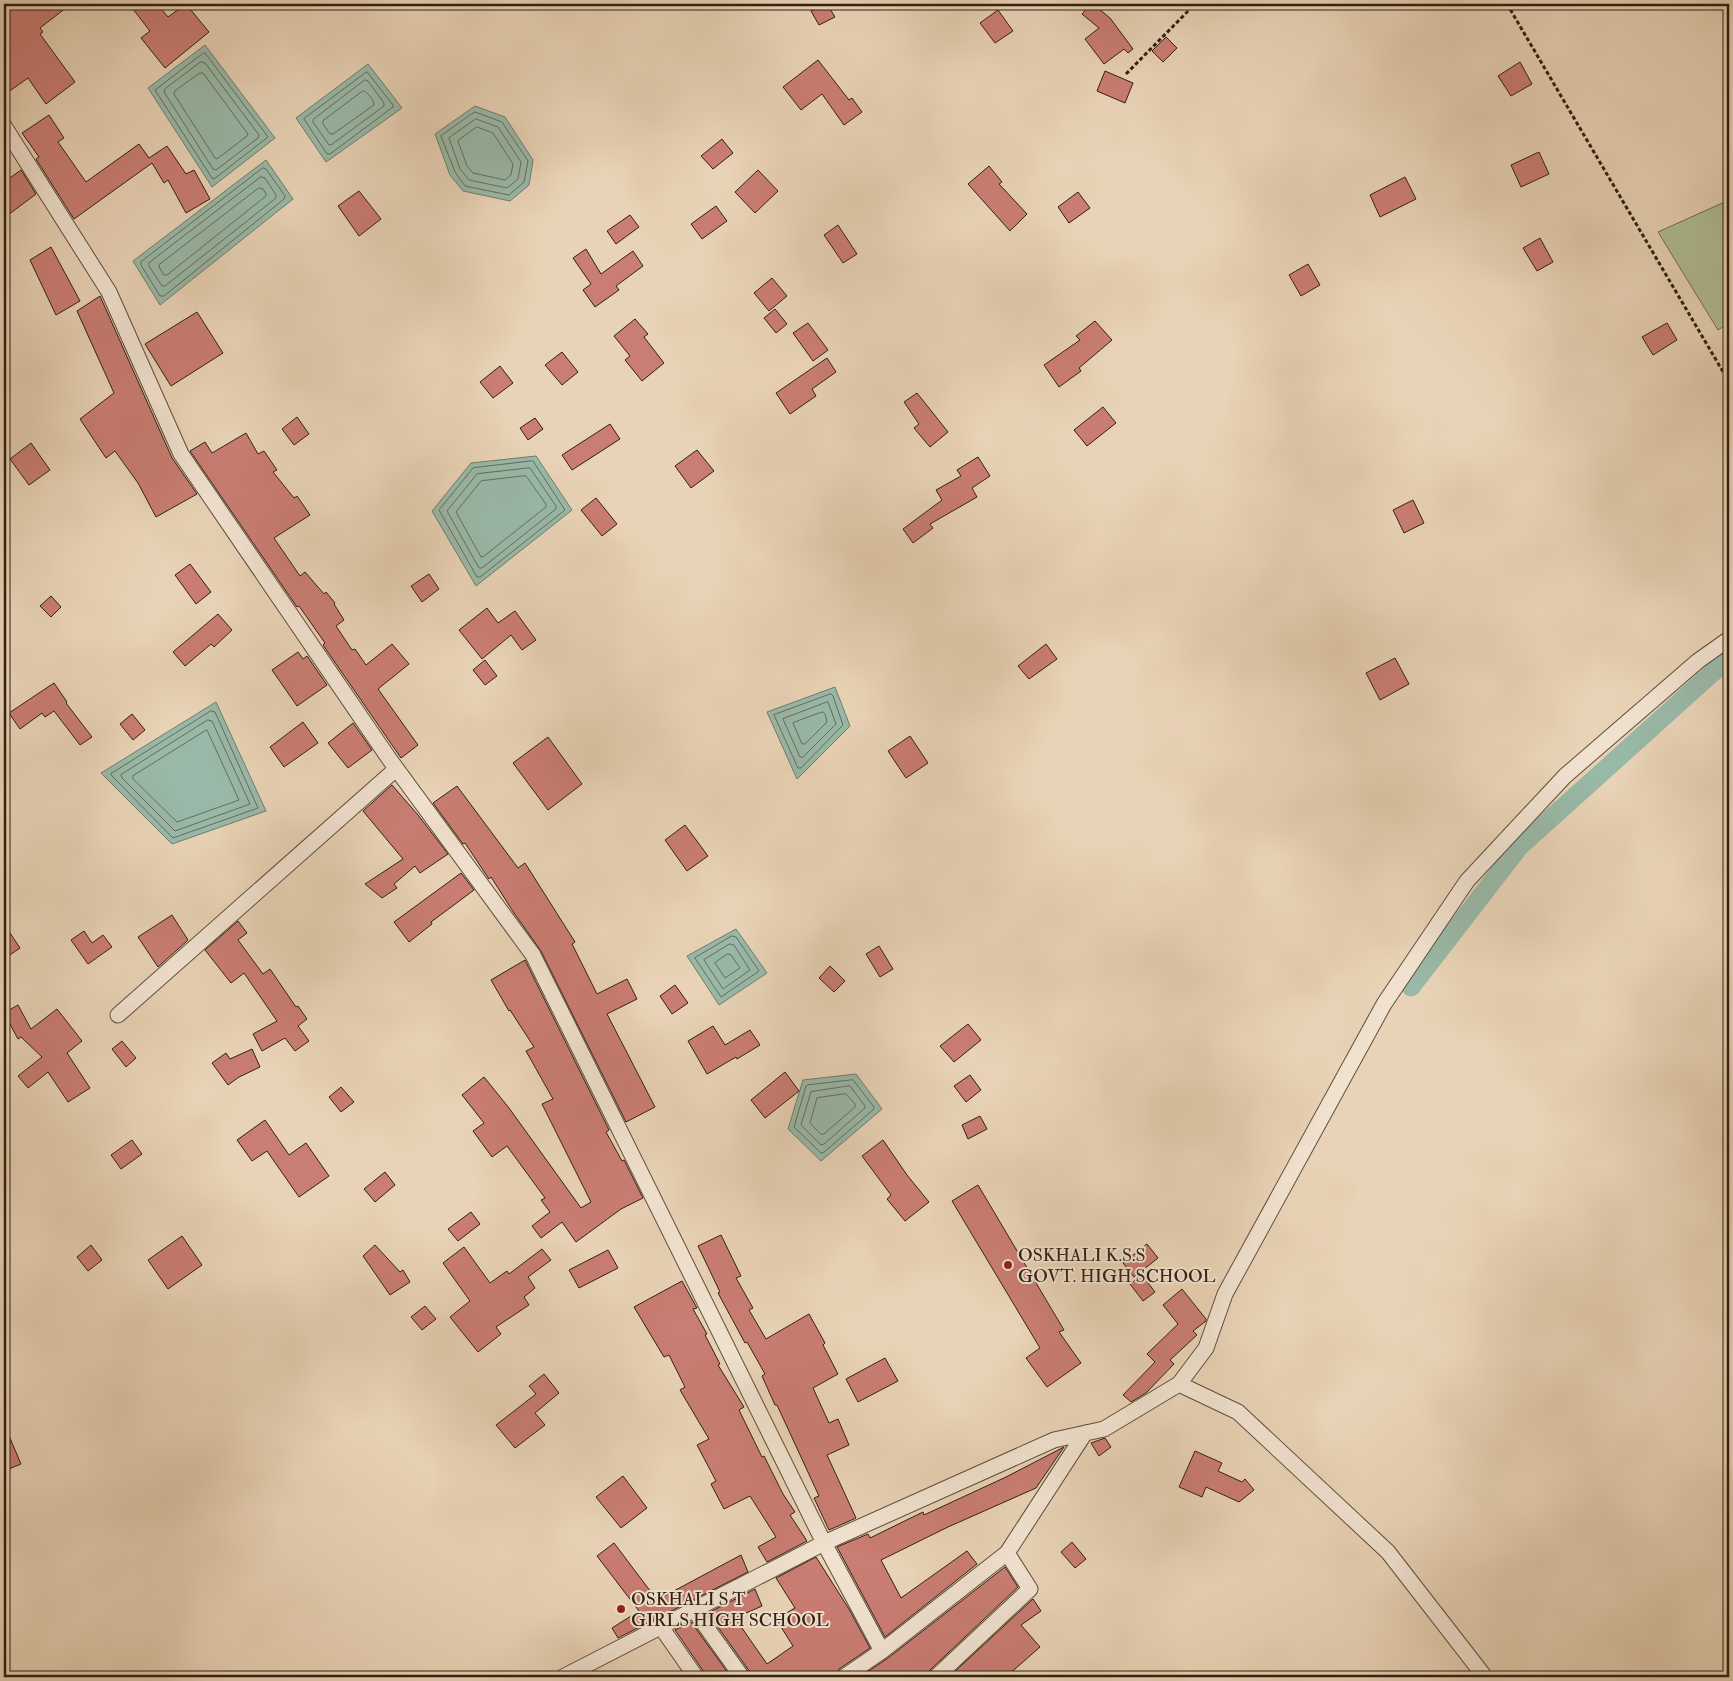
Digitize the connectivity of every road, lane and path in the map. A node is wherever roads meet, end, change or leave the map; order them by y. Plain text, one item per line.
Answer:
1 (1195, 4) edge
2 (1508, 4) edge
3 (1126, 74) dead end
4 (4, 126) edge
5 (1729, 382) edge
6 (1729, 639) edge
7 (396, 769) junction
8 (118, 1015) dead end
9 (1179, 1384) junction
10 (1085, 1433) junction
11 (824, 1543) junction
12 (1008, 1553) junction
13 (694, 1610) junction
14 (661, 1626) junction
15 (882, 1651) junction
16 (563, 1677) edge
17 (696, 1677) edge
18 (742, 1677) edge
19 (844, 1677) edge
20 (936, 1677) edge
21 (1485, 1677) edge

1 - 3 path
2 - 5 path
4 - 7 street
6 - 9 street
7 - 8 street
7 - 11 street
9 - 10 street
9 - 21 street
10 - 11 street
10 - 12 street
11 - 13 street
11 - 15 street
12 - 15 street
12 - 20 street
13 - 14 street
13 - 18 street
14 - 16 street
14 - 17 street
15 - 19 street

